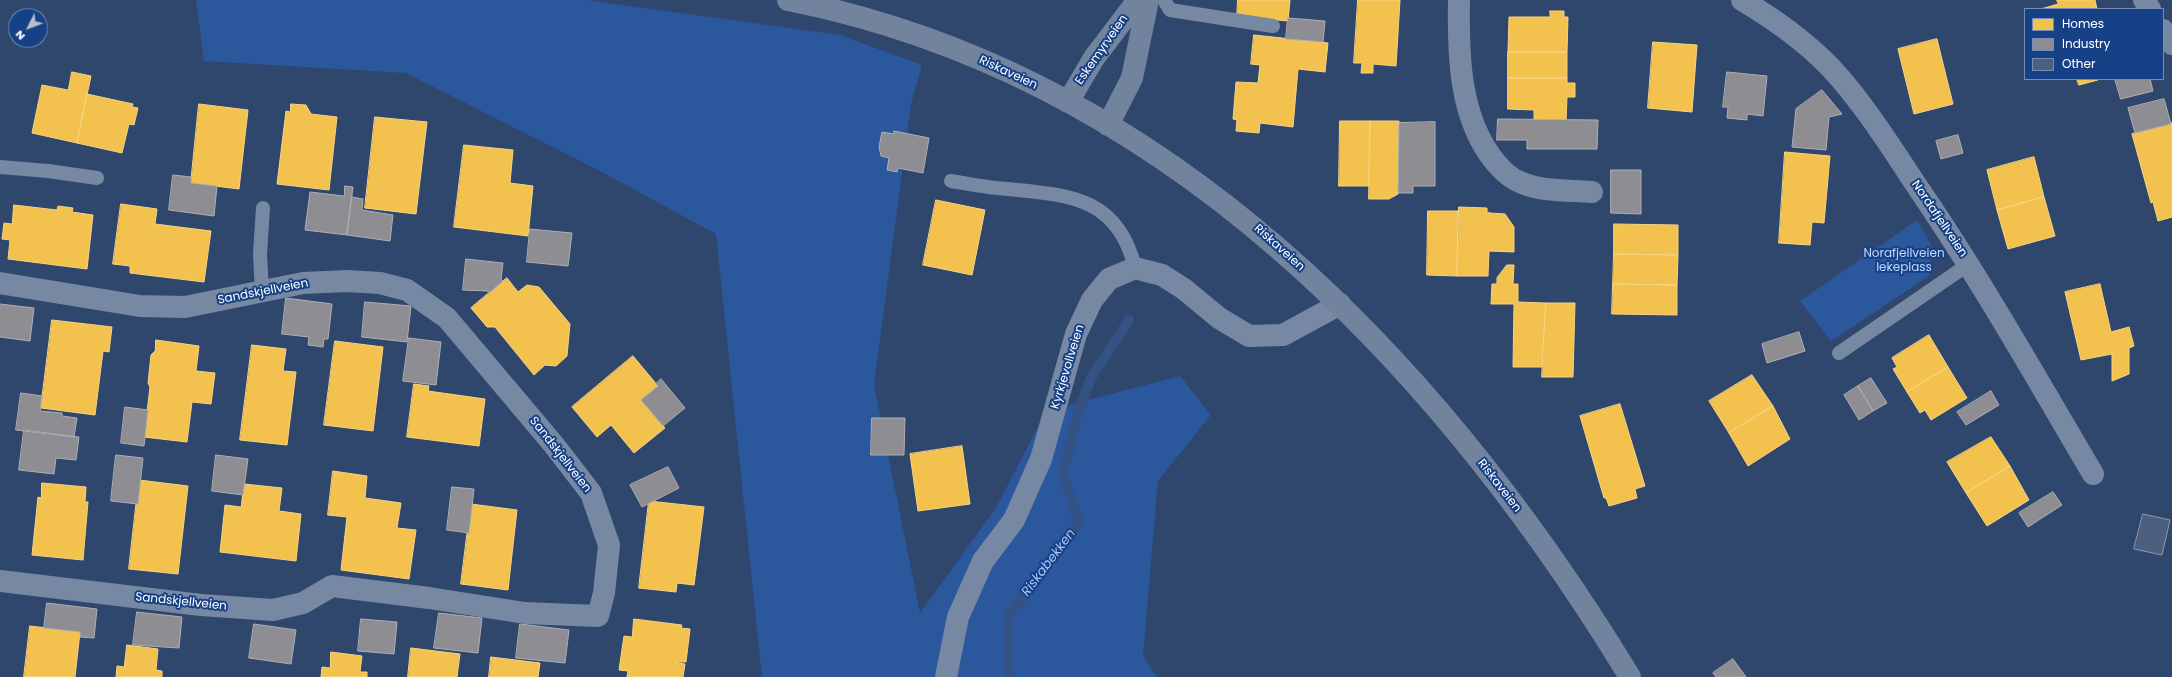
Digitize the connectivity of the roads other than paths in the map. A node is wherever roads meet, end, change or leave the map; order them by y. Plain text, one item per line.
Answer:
1 (788, 0) edge
2 (1138, 0) edge
3 (1148, 0) edge
4 (1164, 0) edge
5 (1459, 0) edge
6 (1742, 0) edge
7 (1273, 26) dead end
8 (2164, 32) edge
9 (2172, 44) edge
10 (1068, 102) junction
11 (1108, 125) junction
12 (0, 167) edge
13 (97, 178) dead end
14 (951, 180) dead end
15 (1592, 192) dead end
16 (263, 208) dead end
17 (1969, 264) junction
18 (1135, 268) junction
19 (0, 283) edge
20 (262, 292) junction
21 (1340, 304) junction
22 (1839, 353) dead end
23 (2093, 474) dead end
24 (0, 581) edge
25 (946, 677) edge
26 (1630, 677) edge

1 - 10 main road, Riskaveien
2 - 10 main road, Eskemyrveien
3 - 11 main road, Eskemyrveien
4 - 7 lane
5 - 15 street
6 - 17 street, Nordafjellveien
8 - 9 street
10 - 11 main road, Riskaveien
11 - 21 main road, Riskaveien
12 - 13 lane
14 - 18 lane
16 - 20 lane
17 - 22 lane
17 - 23 street, Nordafjellveien
18 - 21 street
18 - 25 street, Kyrkjevollveien
19 - 20 street, Sandskjellveien
20 - 24 street, Sandskjellveien
21 - 26 main road, Riskaveien

